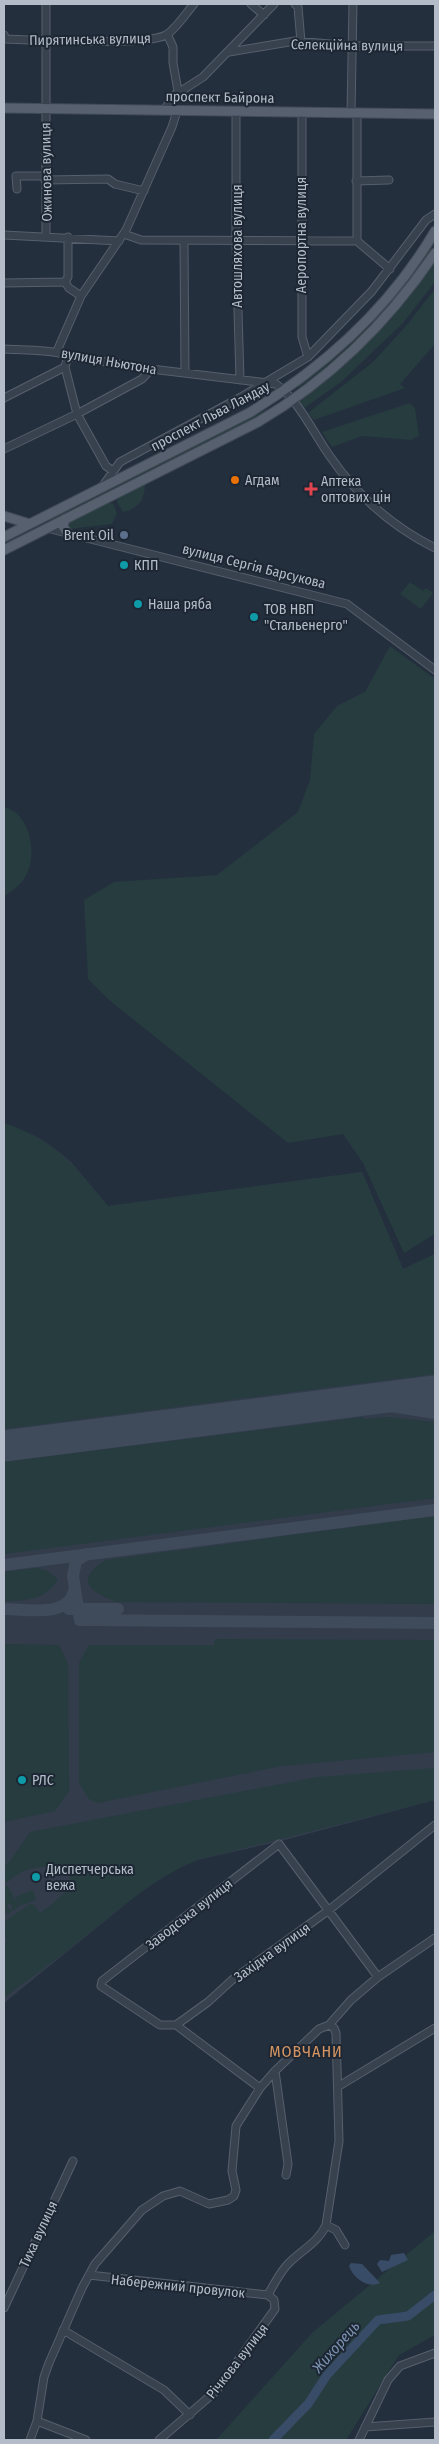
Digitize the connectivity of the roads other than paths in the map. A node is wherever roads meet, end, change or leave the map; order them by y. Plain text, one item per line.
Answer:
1 (46, 4) edge
2 (194, 4) edge
3 (251, 4) edge
4 (274, 4) edge
5 (295, 4) edge
6 (353, 4) edge
7 (264, 16) junction
8 (167, 34) junction
9 (4, 35) edge
10 (45, 40) junction
11 (301, 42) junction
12 (353, 46) junction
13 (435, 46) edge
14 (229, 52) junction
15 (178, 93) junction
16 (4, 108) edge
17 (45, 108) junction
18 (164, 110) junction
19 (177, 111) junction
20 (236, 111) junction
21 (302, 112) junction
22 (354, 113) junction
23 (435, 114) edge
24 (45, 178) junction
25 (388, 180) dead end
26 (356, 181) junction
27 (17, 189) dead end
28 (144, 191) junction
29 (435, 214) edge
30 (435, 231) edge
31 (124, 234) junction
32 (4, 235) edge
33 (46, 236) junction
34 (68, 237) junction
35 (119, 241) junction
36 (184, 241) junction
37 (236, 241) junction
38 (301, 241) junction
39 (357, 241) junction
40 (435, 253) edge
41 (390, 269) junction
42 (65, 282) junction
43 (4, 283) edge
44 (81, 296) junction
45 (4, 349) edge
46 (57, 351) junction
47 (68, 356) junction
48 (308, 357) junction
49 (65, 367) junction
50 (151, 369) junction
51 (185, 372) junction
52 (240, 380) junction
53 (268, 382) junction
54 (285, 392) junction
55 (4, 398) edge
56 (292, 402) junction
57 (77, 414) junction
58 (4, 449) edge
59 (113, 471) junction
60 (102, 487) junction
61 (4, 516) edge
62 (64, 519) junction
63 (28, 524) junction
64 (47, 528) junction
65 (67, 533) junction
66 (4, 536) edge
67 (435, 548) edge
68 (4, 550) edge
69 (435, 670) edge
70 (435, 1825) edge
71 (329, 1910) junction
72 (435, 1938) edge
73 (378, 1976) junction
74 (176, 2025) junction
75 (329, 2025) junction
76 (435, 2028) edge
77 (275, 2070) junction
78 (339, 2086) junction
79 (260, 2088) junction
80 (73, 2161) dead end
81 (286, 2175) dead end
82 (326, 2224) junction
83 (345, 2245) dead end
84 (89, 2276) junction
85 (268, 2295) junction
86 (4, 2308) edge
87 (63, 2330) junction
88 (435, 2353) edge
89 (190, 2415) junction
90 (38, 2421) junction
91 (435, 2422) edge
92 (365, 2427) junction
93 (30, 2440) edge
94 (86, 2440) edge
95 (159, 2440) edge
96 (359, 2440) edge

1 - 10 street, Ожинова вулиця
2 - 8 street, Пирятинська вулиця
3 - 7 street
4 - 7 street
5 - 11 street
6 - 12 street
7 - 14 street
8 - 10 street, Пирятинська вулиця
8 - 15 street
9 - 10 street, Пирятинська вулиця
10 - 17 street, Ожинова вулиця
11 - 12 street, Селекційна вулиця
11 - 14 street, Селекційна вулиця
12 - 13 street, Селекційна вулиця
12 - 22 street
14 - 15 street
15 - 18 street
16 - 17 main road, проспект Байрона
17 - 18 main road, проспект Байрона
17 - 24 street, Ожинова вулиця
18 - 19 main road, проспект Байрона
19 - 20 main road, проспект Байрона
19 - 28 street
20 - 21 main road, проспект Байрона
20 - 37 street, Автошляхова вулиця
21 - 22 main road, проспект Байрона
21 - 38 street, Аеропортна вулиця
22 - 23 main road, проспект Байрона
22 - 26 street
24 - 27 street
24 - 28 street
24 - 33 street, Ожинова вулиця
25 - 26 street
26 - 39 street
28 - 31 street
29 - 41 street
30 - 54 main road, проспект Льва Ландау
31 - 35 street
31 - 36 street
32 - 33 street
33 - 34 street
34 - 35 street
34 - 42 street
35 - 44 street
36 - 37 street
36 - 51 street
37 - 38 street
37 - 52 street, Автошляхова вулиця
38 - 39 street
38 - 48 street, Аеропортна вулиця
39 - 41 street
40 - 56 main road, проспект Льва Ландау
41 - 48 street
42 - 43 street
42 - 44 street
44 - 46 street
45 - 46 street, вулиця Ньютона
46 - 47 street, вулиця Ньютона
47 - 49 street
47 - 50 street, вулиця Ньютона
48 - 53 street
49 - 55 street
49 - 57 street
50 - 51 street, вулиця Ньютона
50 - 57 street
51 - 52 street, вулиця Ньютона
52 - 53 street, вулиця Ньютона
53 - 54 street
53 - 59 street
54 - 56 street
54 - 60 main road, проспект Льва Ландау
56 - 62 main road, проспект Льва Ландау
56 - 67 street
57 - 58 street
57 - 59 street
59 - 60 street
60 - 63 main road, проспект Льва Ландау
61 - 63 main road
62 - 64 main road, проспект Льва Ландау
62 - 65 main road
63 - 64 main road
63 - 66 main road, проспект Льва Ландау
64 - 65 street, вулиця Сергія Барсукова
64 - 68 main road, проспект Льва Ландау
65 - 69 street, вулиця Сергія Барсукова
70 - 71 street, Західна вулиця
71 - 73 street
71 - 74 street, Західна вулиця
71 - 74 street, Заводська вулиця
72 - 73 street
73 - 75 street
74 - 79 street
75 - 77 street
75 - 78 street
76 - 78 street
77 - 79 street
77 - 81 street
78 - 82 street
79 - 84 street
80 - 86 street, Тиха вулиця
82 - 83 street
82 - 85 street
84 - 85 street, Набережний провулок
84 - 87 street
85 - 89 street, Річкова вулиця
87 - 89 street
87 - 90 street
88 - 92 street
89 - 95 street, Річкова вулиця
90 - 93 street
90 - 94 street
91 - 92 street
92 - 96 street

